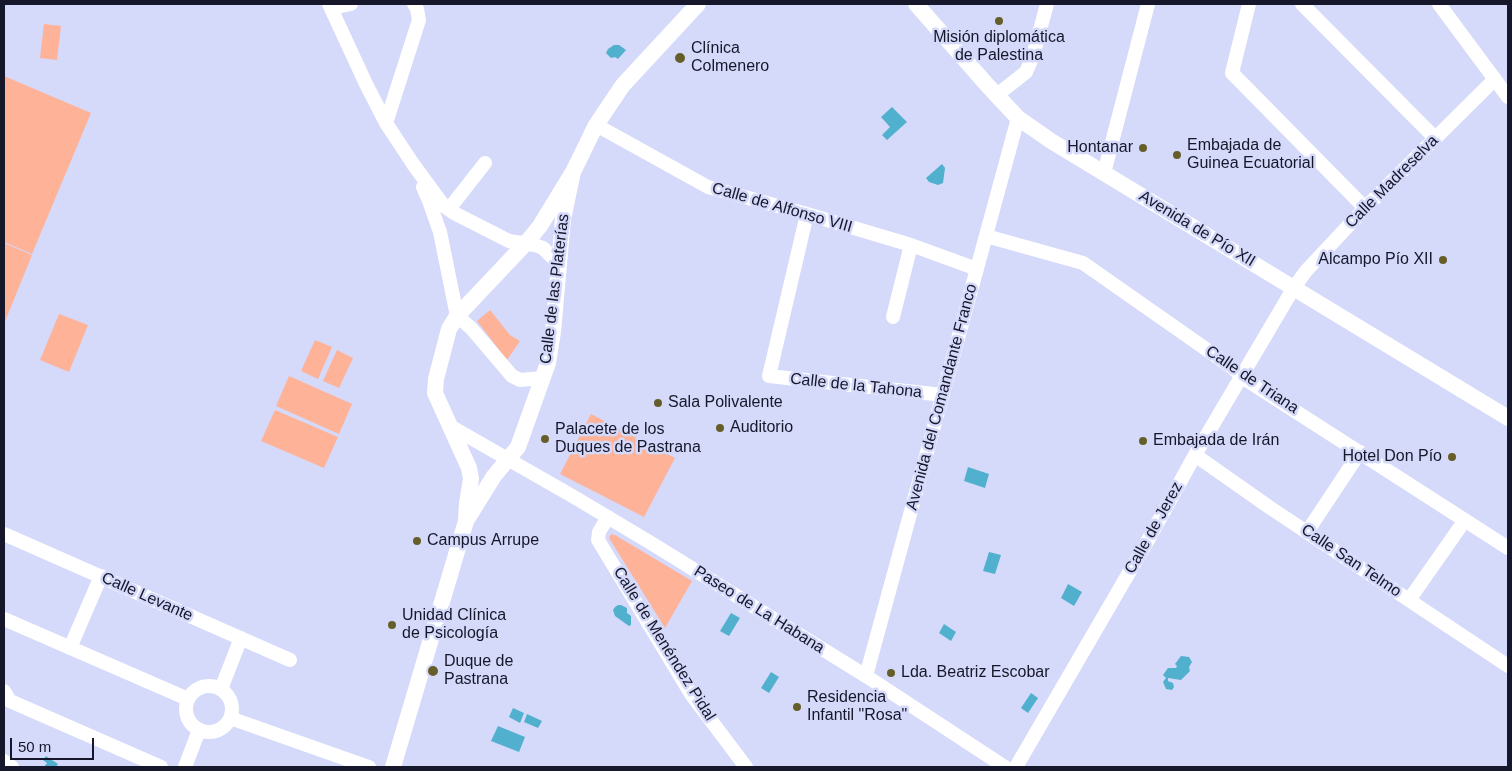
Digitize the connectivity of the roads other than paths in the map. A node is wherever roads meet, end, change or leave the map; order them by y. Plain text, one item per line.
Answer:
1 (351, 4) edge
2 (414, 4) edge
3 (698, 4) edge
4 (916, 4) edge
5 (1047, 4) edge
6 (1148, 4) edge
7 (1235, 4) edge
8 (1302, 4) edge
9 (1440, 4) edge
10 (330, 6) edge
11 (1248, 10) edge
12 (1495, 79) junction
13 (997, 95) junction
14 (1508, 97) edge
15 (1018, 118) junction
16 (386, 123) junction
17 (596, 125) junction
18 (1435, 138) junction
19 (485, 163) dead end
20 (413, 164) junction
21 (573, 172) junction
22 (1104, 173) junction
23 (1365, 208) junction
24 (449, 209) junction
25 (807, 214) junction
26 (986, 236) junction
27 (526, 243) junction
28 (911, 245) junction
29 (559, 264) junction
30 (977, 269) junction
31 (1293, 289) junction
32 (457, 316) junction
33 (893, 317) dead end
34 (1242, 377) junction
35 (543, 378) junction
36 (943, 395) junction
37 (1508, 418) edge
38 (450, 426) junction
39 (1360, 452) junction
40 (1195, 455) junction
41 (509, 459) junction
42 (608, 517) junction
43 (1464, 520) junction
44 (466, 521) junction
45 (1307, 532) junction
46 (4, 534) edge
47 (1508, 548) edge
48 (101, 576) junction
49 (1409, 600) junction
50 (4, 619) edge
51 (241, 638) junction
52 (70, 648) junction
53 (290, 660) dead end
54 (1508, 666) edge
55 (866, 676) junction
56 (220, 689) junction
57 (4, 691) edge
58 (188, 699) junction
59 (230, 718) junction
60 (199, 730) junction
61 (4, 761) edge
62 (12, 767) edge
63 (161, 767) edge
64 (185, 767) edge
65 (369, 767) edge
66 (393, 767) edge
67 (746, 767) edge
68 (1005, 767) edge
69 (1016, 767) edge

1 - 10 street
2 - 16 street
3 - 17 main road
4 - 13 main road, Avenida de Pío XII
5 - 13 street
6 - 22 street
7 - 11 street
8 - 18 street
9 - 12 street
10 - 16 street
11 - 23 street
12 - 14 street
12 - 18 street, Calle Madreselva
13 - 15 main road, Avenida de Pío XII
15 - 22 main road, Avenida de Pío XII
15 - 26 street, Avenida del Comandante Franco
16 - 20 street
17 - 21 main road
17 - 25 street, Calle de Alfonso VIII
18 - 23 street, Calle Madreselva
19 - 24 street
20 - 24 street
20 - 32 street
21 - 27 main road
21 - 29 main road, Calle de las Platerías
22 - 31 main road, Avenida de Pío XII
23 - 31 street, Calle Madreselva
24 - 27 street
25 - 28 street, Calle de Alfonso VIII
25 - 36 street, Calle de la Tahona
26 - 30 street, Avenida del Comandante Franco
26 - 34 street, Calle de Triana
27 - 29 street
27 - 32 main road
28 - 30 street, Calle de Alfonso VIII
28 - 33 street
29 - 35 main road, Calle de las Platerías
30 - 36 street, Avenida del Comandante Franco
31 - 34 street, Calle de Jerez
31 - 37 main road, Avenida de Pío XII
32 - 35 street
32 - 38 main road
34 - 39 street, Calle de Triana
34 - 40 street, Calle de Jerez
35 - 41 main road, Calle de las Platerías
36 - 55 street, Avenida del Comandante Franco
38 - 41 street, Paseo de La Habana
38 - 44 main road
39 - 43 street, Calle de Triana
39 - 45 street
40 - 45 street, Calle San Telmo
40 - 69 street, Calle de Jerez
41 - 42 street, Paseo de La Habana
41 - 44 main road, Calle de las Platerías
42 - 55 street, Paseo de La Habana
42 - 67 street, Calle de Menéndez Pidal
43 - 47 street, Calle de Triana
43 - 49 street
44 - 66 main road
45 - 49 street, Calle San Telmo
46 - 48 street, Calle Levante
48 - 51 street, Calle Levante
48 - 52 street
49 - 54 street, Calle San Telmo
50 - 52 street
51 - 53 street, Calle Levante
51 - 56 street
52 - 58 street
55 - 68 street, Paseo de La Habana
56 - 58 street
56 - 59 street
57 - 63 street
58 - 60 street
59 - 60 street
59 - 65 street
60 - 64 street
61 - 62 street

